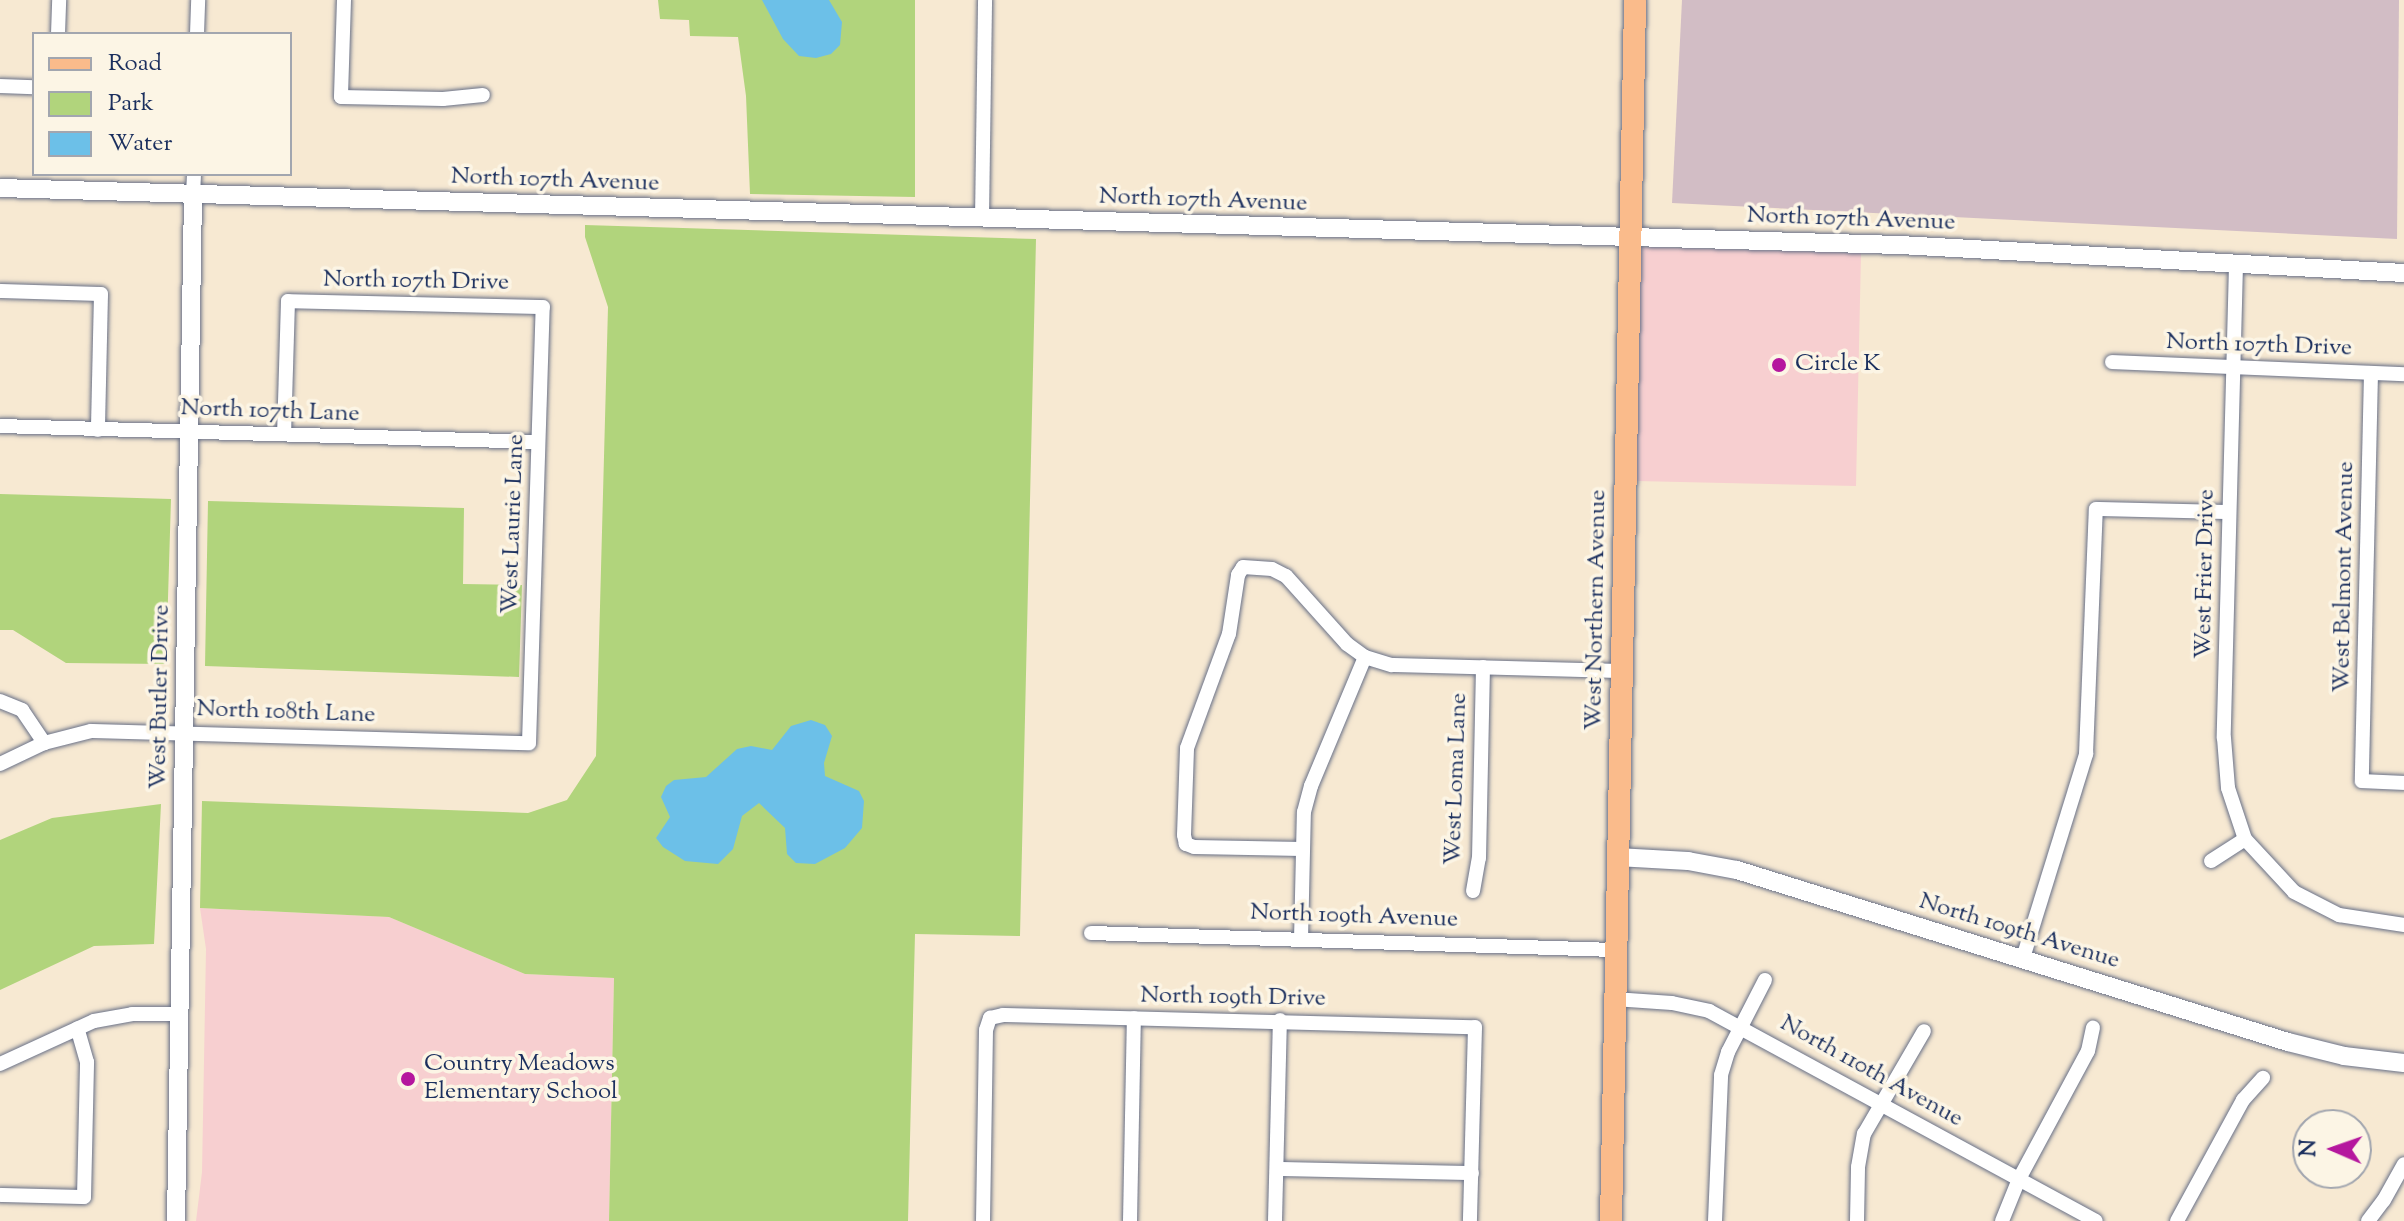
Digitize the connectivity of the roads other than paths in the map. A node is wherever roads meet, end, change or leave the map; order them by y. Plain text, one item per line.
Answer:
1 (59, 0) edge
2 (198, 0) edge
3 (344, 0) edge
4 (985, 0) edge
5 (1635, 0) edge
6 (58, 32) edge
7 (197, 32) edge
8 (0, 86) edge
9 (32, 87) edge
10 (483, 95) dead end
11 (194, 176) edge
12 (57, 182) edge
13 (0, 188) edge
14 (193, 194) junction
15 (982, 219) junction
16 (1632, 236) junction
17 (2236, 265) junction
18 (2404, 273) edge
19 (0, 291) edge
20 (543, 307) joint
21 (2112, 362) dead end
22 (2233, 366) junction
23 (2371, 373) junction
24 (2404, 374) edge
25 (0, 426) edge
26 (98, 430) junction
27 (189, 432) junction
28 (284, 434) junction
29 (538, 442) junction
30 (2229, 512) junction
31 (1365, 657) junction
32 (1483, 667) junction
33 (1622, 671) junction
34 (0, 701) edge
35 (184, 732) junction
36 (44, 743) junction
37 (529, 743) joint
38 (0, 764) edge
39 (2404, 783) edge
40 (2245, 839) junction
41 (1302, 849) junction
42 (1617, 857) junction
43 (2211, 861) dead end
44 (1473, 891) dead end
45 (2404, 925) edge
46 (1091, 933) dead end
47 (1301, 940) junction
48 (1615, 950) junction
49 (2023, 958) junction
50 (1765, 980) dead end
51 (1614, 999) junction
52 (179, 1014) junction
53 (1134, 1018) junction
54 (1280, 1020) junction
55 (1741, 1026) junction
56 (77, 1028) junction
57 (2093, 1028) dead end
58 (1924, 1031) dead end
59 (2404, 1063) edge
60 (0, 1064) edge
61 (2263, 1078) dead end
62 (1880, 1102) junction
63 (2404, 1164) edge
64 (1277, 1169) junction
65 (1472, 1173) junction
66 (2019, 1179) junction
67 (0, 1195) edge
68 (176, 1221) edge
69 (983, 1221) edge
70 (1130, 1221) edge
71 (1275, 1221) edge
72 (1470, 1221) edge
73 (1611, 1221) edge
74 (1715, 1221) edge
75 (1857, 1221) edge
76 (2002, 1221) edge
77 (2096, 1221) edge
78 (2177, 1221) edge
79 (2368, 1221) edge

1 - 6 street
2 - 7 street
3 - 10 street
4 - 15 street
5 - 16 main road, West Northern Avenue
8 - 9 street
11 - 14 street, West Butler Drive
12 - 13 street, North 107th Avenue
12 - 14 street, North 107th Avenue
14 - 15 street, North 107th Avenue
14 - 27 street, West Butler Drive
15 - 16 street, North 107th Avenue
16 - 17 street, North 107th Avenue
16 - 33 main road, West Northern Avenue
17 - 18 street, North 107th Avenue
17 - 22 street, West Frier Drive
19 - 26 street
20 - 28 street, North 107th Drive
20 - 29 street, West Laurie Lane
21 - 22 street, North 107th Drive
22 - 23 street, North 107th Drive
22 - 30 street, West Frier Drive
23 - 24 street, North 107th Drive
23 - 39 street, West Belmont Avenue
25 - 26 street, North 107th Lane
26 - 27 street, North 107th Lane
27 - 28 street, North 107th Lane
27 - 35 street, West Butler Drive
28 - 29 street, North 107th Lane
29 - 37 street, West Laurie Lane
30 - 40 street, West Frier Drive
30 - 49 street
31 - 32 street
31 - 41 street
31 - 41 street
32 - 33 street
32 - 44 street, West Loma Lane
33 - 42 main road, West Northern Avenue
34 - 36 street
35 - 36 street, North 108th Lane
35 - 37 street, North 108th Lane
35 - 52 street, West Butler Drive
36 - 38 street, North 108th Lane
40 - 43 street
40 - 45 street
41 - 47 street
42 - 48 main road, West Northern Avenue
42 - 49 street, North 109th Avenue
46 - 47 street, North 109th Avenue
47 - 48 street, North 109th Avenue
48 - 51 main road, West Northern Avenue
49 - 59 street, North 109th Avenue
50 - 55 street
51 - 55 street, North 110th Avenue
51 - 73 main road, West Northern Avenue
52 - 56 street
52 - 68 street, West Butler Drive
53 - 54 street, North 109th Drive
53 - 69 street, North 109th Drive
53 - 70 street
54 - 64 street
54 - 65 street, North 109th Drive
55 - 62 street, North 110th Avenue
55 - 74 street
56 - 60 street
56 - 67 street
57 - 66 street
58 - 62 street
61 - 78 street
62 - 66 street, North 110th Avenue
62 - 75 street
63 - 79 street
64 - 65 street
64 - 71 street
65 - 72 street
66 - 76 street
66 - 77 street, North 110th Avenue

